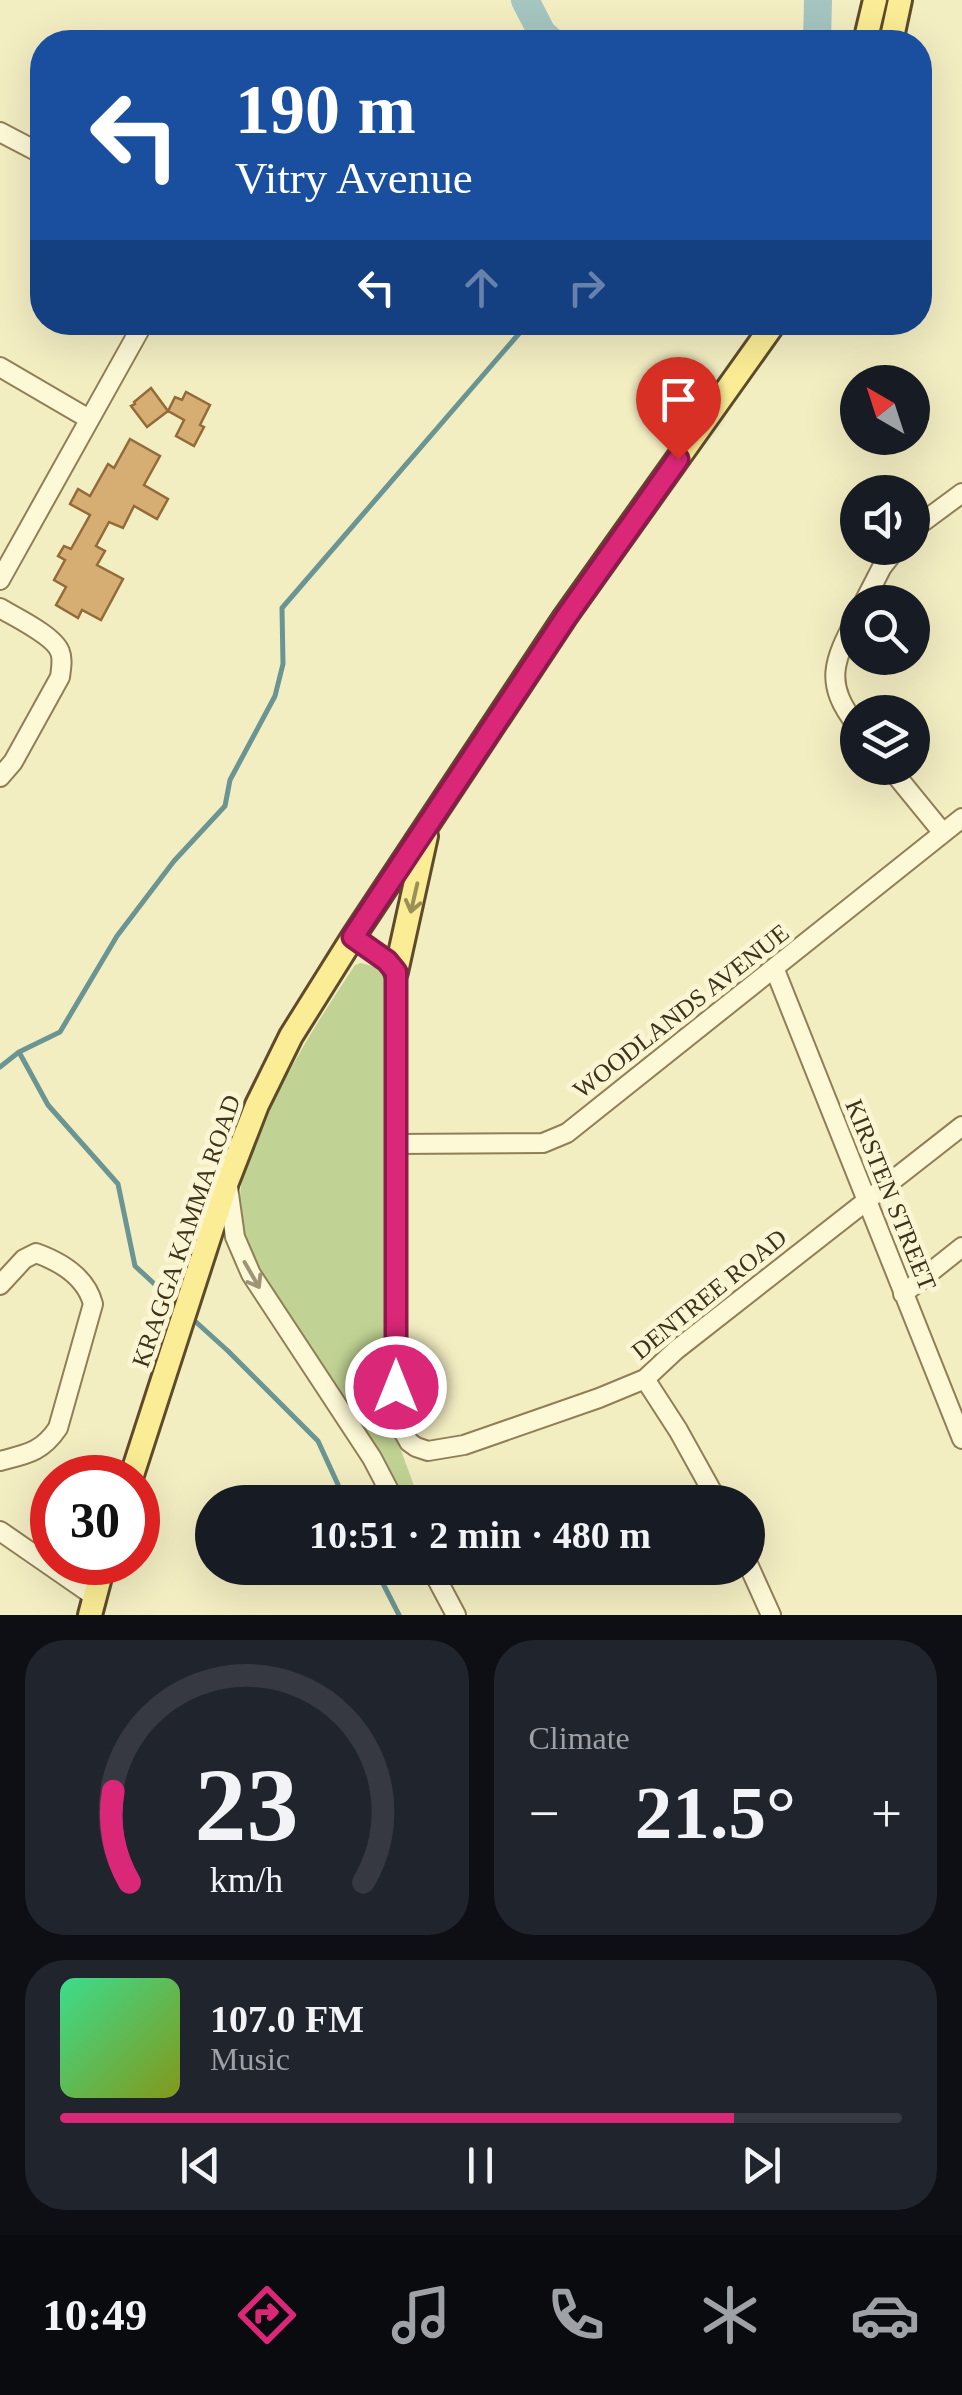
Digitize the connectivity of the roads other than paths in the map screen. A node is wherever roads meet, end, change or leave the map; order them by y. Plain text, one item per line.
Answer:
1 (874, 0) edge
2 (900, 0) edge
3 (868, 30) edge
4 (893, 30) edge
5 (0, 132) edge
6 (30, 148) edge
7 (137, 335) edge
8 (758, 335) edge
9 (766, 335) edge
10 (745, 364) junction
11 (0, 367) edge
12 (89, 419) junction
13 (962, 494) edge
14 (930, 517) edge
15 (0, 580) edge
16 (0, 608) edge
17 (840, 652) edge
18 (840, 700) edge
19 (0, 777) edge
20 (904, 785) edge
21 (962, 818) edge
22 (429, 823) junction
23 (943, 833) junction
24 (353, 937) junction
25 (774, 970) junction
26 (396, 972) junction
27 (962, 1126) edge
28 (395, 1144) junction
29 (227, 1182) junction
30 (866, 1201) junction
31 (962, 1246) edge
32 (0, 1286) edge
33 (903, 1294) junction
34 (646, 1379) junction
35 (962, 1438) edge
36 (138, 1455) edge
37 (0, 1461) edge
38 (387, 1485) edge
39 (708, 1485) edge
40 (0, 1531) edge
41 (439, 1585) edge
42 (757, 1585) edge
43 (92, 1606) edge
44 (456, 1615) edge
45 (771, 1615) edge

1 - 3 main road
2 - 4 main road
5 - 6 street
7 - 12 street
8 - 10 main road, KRAGGA KAMMA ROAD
9 - 10 main road, KRAGGA KAMMA ROAD
10 - 22 main road, KRAGGA KAMMA ROAD
11 - 12 street
12 - 15 street
13 - 14 street
16 - 19 street
17 - 18 street
20 - 23 street
21 - 23 street, WOODLANDS AVENUE
22 - 24 main road, KRAGGA KAMMA ROAD
22 -> 26 main road
23 - 25 street, WOODLANDS AVENUE
24 - 26 street
24 - 29 main road, KRAGGA KAMMA ROAD
25 - 28 street, WOODLANDS AVENUE
25 - 30 street, KIRSTEN STREET
26 - 28 street
27 - 30 street, DENTREE ROAD
28 - 34 street, DENTREE ROAD
29 - 36 main road, KRAGGA KAMMA ROAD
29 -> 38 street
30 - 33 street, KIRSTEN STREET
30 - 34 street, DENTREE ROAD
31 - 33 street
32 - 37 street
33 - 35 street, KIRSTEN STREET
34 - 39 street
40 - 43 street
41 - 44 street
42 - 45 street

